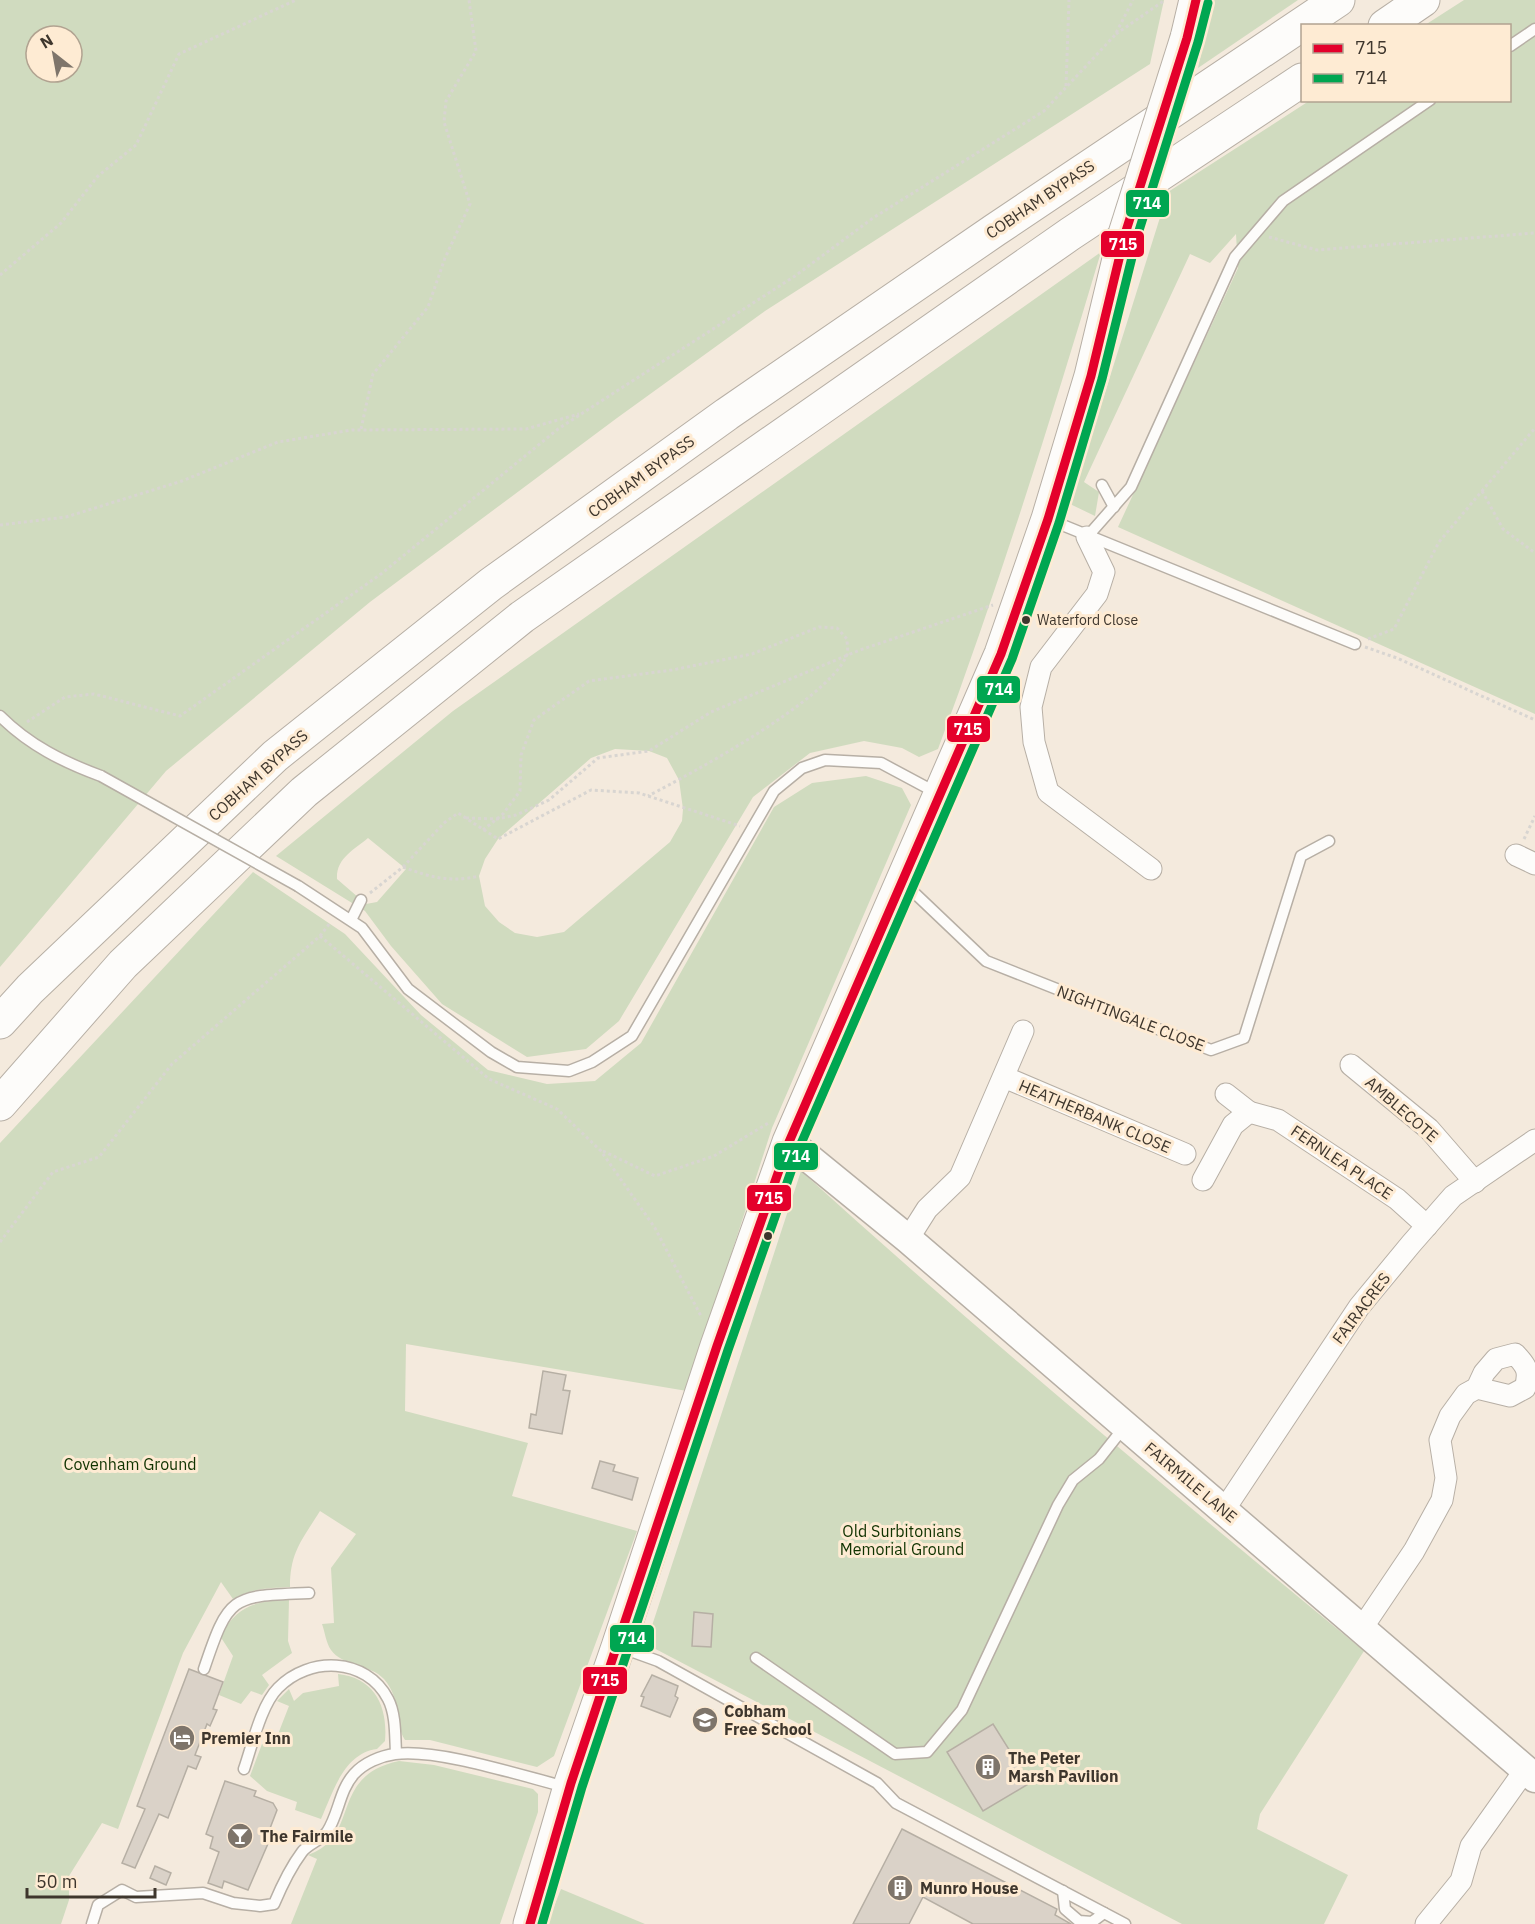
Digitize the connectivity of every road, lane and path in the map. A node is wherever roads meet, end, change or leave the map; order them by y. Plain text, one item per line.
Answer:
1 (296, 0) edge
2 (469, 0) edge
3 (1069, 0) edge
4 (1134, 0) edge
5 (1165, 0) edge
6 (1196, 0) edge
7 (1338, 0) edge
8 (1423, 0) edge
9 (1302, 24) edge
10 (1388, 24) edge
11 (1301, 25) edge
12 (1535, 29) edge
13 (1115, 35) junction
14 (1511, 45) edge
15 (1301, 82) edge
16 (1066, 88) junction
17 (1427, 102) edge
18 (1535, 233) edge
19 (1266, 236) dead end
20 (0, 275) edge
21 (584, 413) junction
22 (1535, 428) edge
23 (360, 430) junction
24 (1102, 485) dead end
25 (1482, 491) junction
26 (1114, 507) junction
27 (1048, 519) junction
28 (0, 525) edge
29 (1087, 537) junction
30 (1535, 553) edge
31 (1021, 597) junction
32 (1355, 644) junction
33 (848, 655) junction
34 (0, 716) edge
35 (1535, 720) edge
36 (14, 730) junction
37 (940, 794) junction
38 (648, 796) junction
39 (1535, 816) edge
40 (466, 818) junction
41 (497, 819) junction
42 (735, 824) dead end
43 (483, 830) junction
44 (1329, 841) dead end
45 (1526, 859) edge
46 (403, 867) junction
47 (1151, 869) dead end
48 (479, 876) dead end
49 (902, 882) junction
50 (361, 900) joint
51 (335, 918) dead end
52 (351, 920) junction
53 (320, 936) junction
54 (0, 1022) edge
55 (1023, 1031) dead end
56 (1351, 1065) dead end
57 (1004, 1077) junction
58 (1226, 1094) dead end
59 (0, 1104) edge
60 (1249, 1112) junction
61 (781, 1131) junction
62 (1535, 1140) edge
63 (601, 1150) junction
64 (1185, 1154) dead end
65 (1203, 1180) dead end
66 (1475, 1182) junction
67 (1427, 1226) junction
68 (908, 1239) junction
69 (0, 1242) edge
70 (717, 1346) junction
71 (1477, 1388) dead end
72 (1126, 1426) junction
73 (1224, 1510) junction
74 (309, 1593) dead end
75 (1362, 1628) junction
76 (618, 1647) junction
77 (756, 1658) dead end
78 (204, 1669) dead end
79 (396, 1754) junction
80 (244, 1769) dead end
81 (1530, 1774) edge
82 (570, 1787) junction
83 (1063, 1891) junction
84 (1104, 1913) junction
85 (92, 1924) edge
86 (530, 1924) edge
87 (1125, 1924) edge
88 (1426, 1924) edge

1 - 20 path
2 - 23 path
3 - 16 path
4 - 13 path
5 - 13 path
6 - 27 main road, bridge
7 - 9 main road, COBHAM BYPASS
8 - 10 main road
11 - 54 main road, COBHAM BYPASS
12 - 14 lane
13 - 16 path
15 - 59 main road
16 - 21 path
17 - 26 lane
18 - 19 path
21 - 23 path
21 - 36 path
22 - 25 path
23 - 28 path
24 - 26 lane
25 - 30 path
25 - 32 path
26 - 29 lane
27 - 29 lane
27 - 31 main road
29 - 32 lane
29 - 47 street
31 - 33 path
31 - 37 main road
32 - 35 path
33 - 38 path
33 - 41 path
33 - 41 path
34 - 36 lane
36 - 52 lane, bridge
37 - 49 main road
37 - 52 lane
38 - 42 path
38 - 43 path
39 - 45 path
40 - 41 path
40 - 43 path
40 - 46 path
41 - 43 path
44 - 49 lane, NIGHTINGALE CLOSE
46 - 48 path
46 - 50 path
49 - 61 main road
50 - 52 lane
51 - 53 path
53 - 63 path
53 - 69 path
55 - 57 street
56 - 66 street, AMBLECOTE
57 - 64 street, HEATHERBANK CLOSE
57 - 68 street
58 - 60 street, FERNLEA PLACE
60 - 65 street
60 - 67 street, FERNLEA PLACE
61 - 63 path
61 - 68 street, FAIRMILE LANE
61 - 70 main road
62 - 66 street, FAIRACRES
63 - 70 path
66 - 67 street, FAIRACRES
67 - 73 street, FAIRACRES
68 - 72 street, FAIRMILE LANE
70 - 76 main road
71 - 75 street
72 - 73 street, FAIRMILE LANE
72 - 77 lane
73 - 75 street, FAIRMILE LANE
74 - 78 lane
75 - 81 street, FAIRMILE LANE
76 - 82 main road
76 - 83 lane
79 - 80 lane
79 - 82 lane
79 - 85 lane
81 - 88 street
82 - 86 main road
83 - 84 lane
83 - 84 lane
84 - 87 lane

